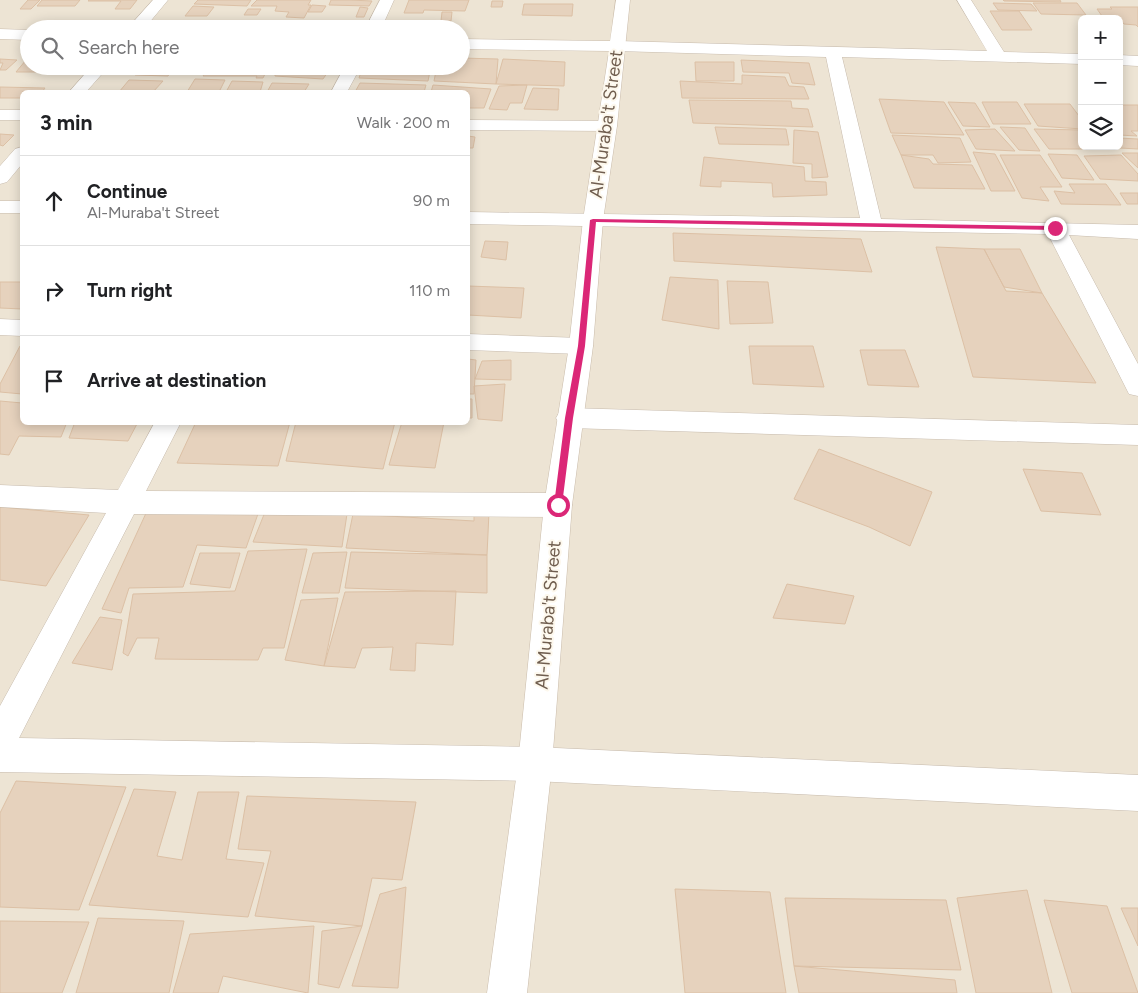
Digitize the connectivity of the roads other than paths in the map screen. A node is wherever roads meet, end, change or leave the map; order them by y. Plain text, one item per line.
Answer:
1 (161, 0) edge
2 (387, 0) edge
3 (623, 0) edge
4 (964, 0) edge
5 (143, 20) edge
6 (377, 20) edge
7 (0, 34) edge
8 (20, 35) edge
9 (470, 44) edge
10 (617, 46) junction
11 (833, 52) junction
12 (999, 57) junction
13 (1078, 59) edge
14 (1123, 60) edge
15 (1138, 61) edge
16 (93, 75) edge
17 (348, 75) edge
18 (79, 90) edge
19 (339, 90) edge
20 (0, 115) edge
21 (20, 115) edge
22 (470, 124) edge
23 (608, 126) junction
24 (20, 156) edge
25 (0, 178) edge
26 (0, 207) edge
27 (20, 207) edge
28 (470, 218) edge
29 (593, 220) junction
30 (872, 226) junction
31 (1055, 228) junction
32 (1138, 232) edge
33 (0, 327) edge
34 (20, 328) edge
35 (470, 342) edge
36 (582, 346) junction
37 (1138, 387) edge
38 (569, 418) junction
39 (166, 425) edge
40 (1138, 435) edge
41 (0, 496) edge
42 (125, 502) junction
43 (558, 505) junction
44 (0, 740) edge
45 (0, 755) edge
46 (535, 764) junction
47 (1138, 793) edge
48 (507, 993) edge

1 - 5 street
2 - 6 street
3 - 10 street, Al-Muraba't Street
4 - 12 street
7 - 8 street
9 - 10 street
10 - 11 street
10 - 23 street, Al-Muraba't Street
11 - 12 street
11 - 30 street
12 - 13 street
14 - 15 street
16 - 18 street
17 - 19 street
20 - 21 street
22 - 23 street
23 - 29 street, Al-Muraba't Street
24 - 25 street
26 - 27 street
28 - 29 street
29 - 30 street
29 - 36 street, Al-Muraba't Street
30 - 31 street
31 - 32 street
31 - 37 street
33 - 34 street
35 - 36 street
36 - 38 street, Al-Muraba't Street
38 - 40 street
38 - 43 street, Al-Muraba't Street
39 - 42 street
41 - 42 street
42 - 43 street
42 - 44 street
43 - 46 street, Al-Muraba't Street
45 - 46 street
46 - 47 street
46 - 48 street, Al-Muraba't Street

